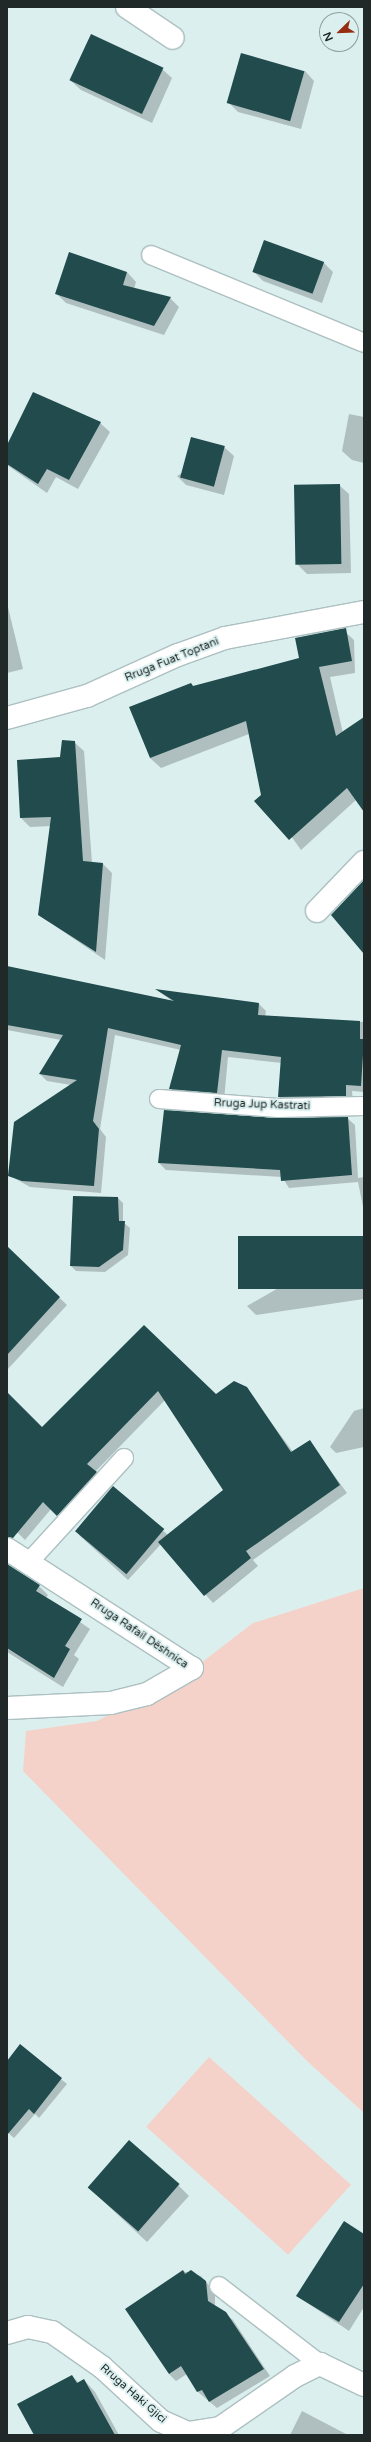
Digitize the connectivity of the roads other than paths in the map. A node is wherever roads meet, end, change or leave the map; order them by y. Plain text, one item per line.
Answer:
1 (127, 7) edge
2 (173, 38) dead end
3 (151, 255) dead end
4 (364, 343) edge
5 (364, 612) edge
6 (7, 718) edge
7 (364, 862) edge
8 (317, 911) dead end
9 (159, 1100) dead end
10 (364, 1106) edge
11 (124, 1458) dead end
12 (7, 1549) edge
13 (28, 1562) junction
14 (7, 1708) edge
15 (219, 2286) dead end
16 (7, 2332) edge
17 (320, 2364) junction
18 (364, 2385) edge

1 - 2 street
3 - 4 lane
5 - 6 street, Rruga Fuat Toptani
7 - 8 street
9 - 10 lane, Rruga Jup Kastrati
11 - 13 lane
12 - 13 street, Rruga Rafail Dëshnica
13 - 14 street, Rruga Rafail Dëshnica
15 - 17 lane
16 - 17 street, Rruga Haki Gjici
17 - 18 street

